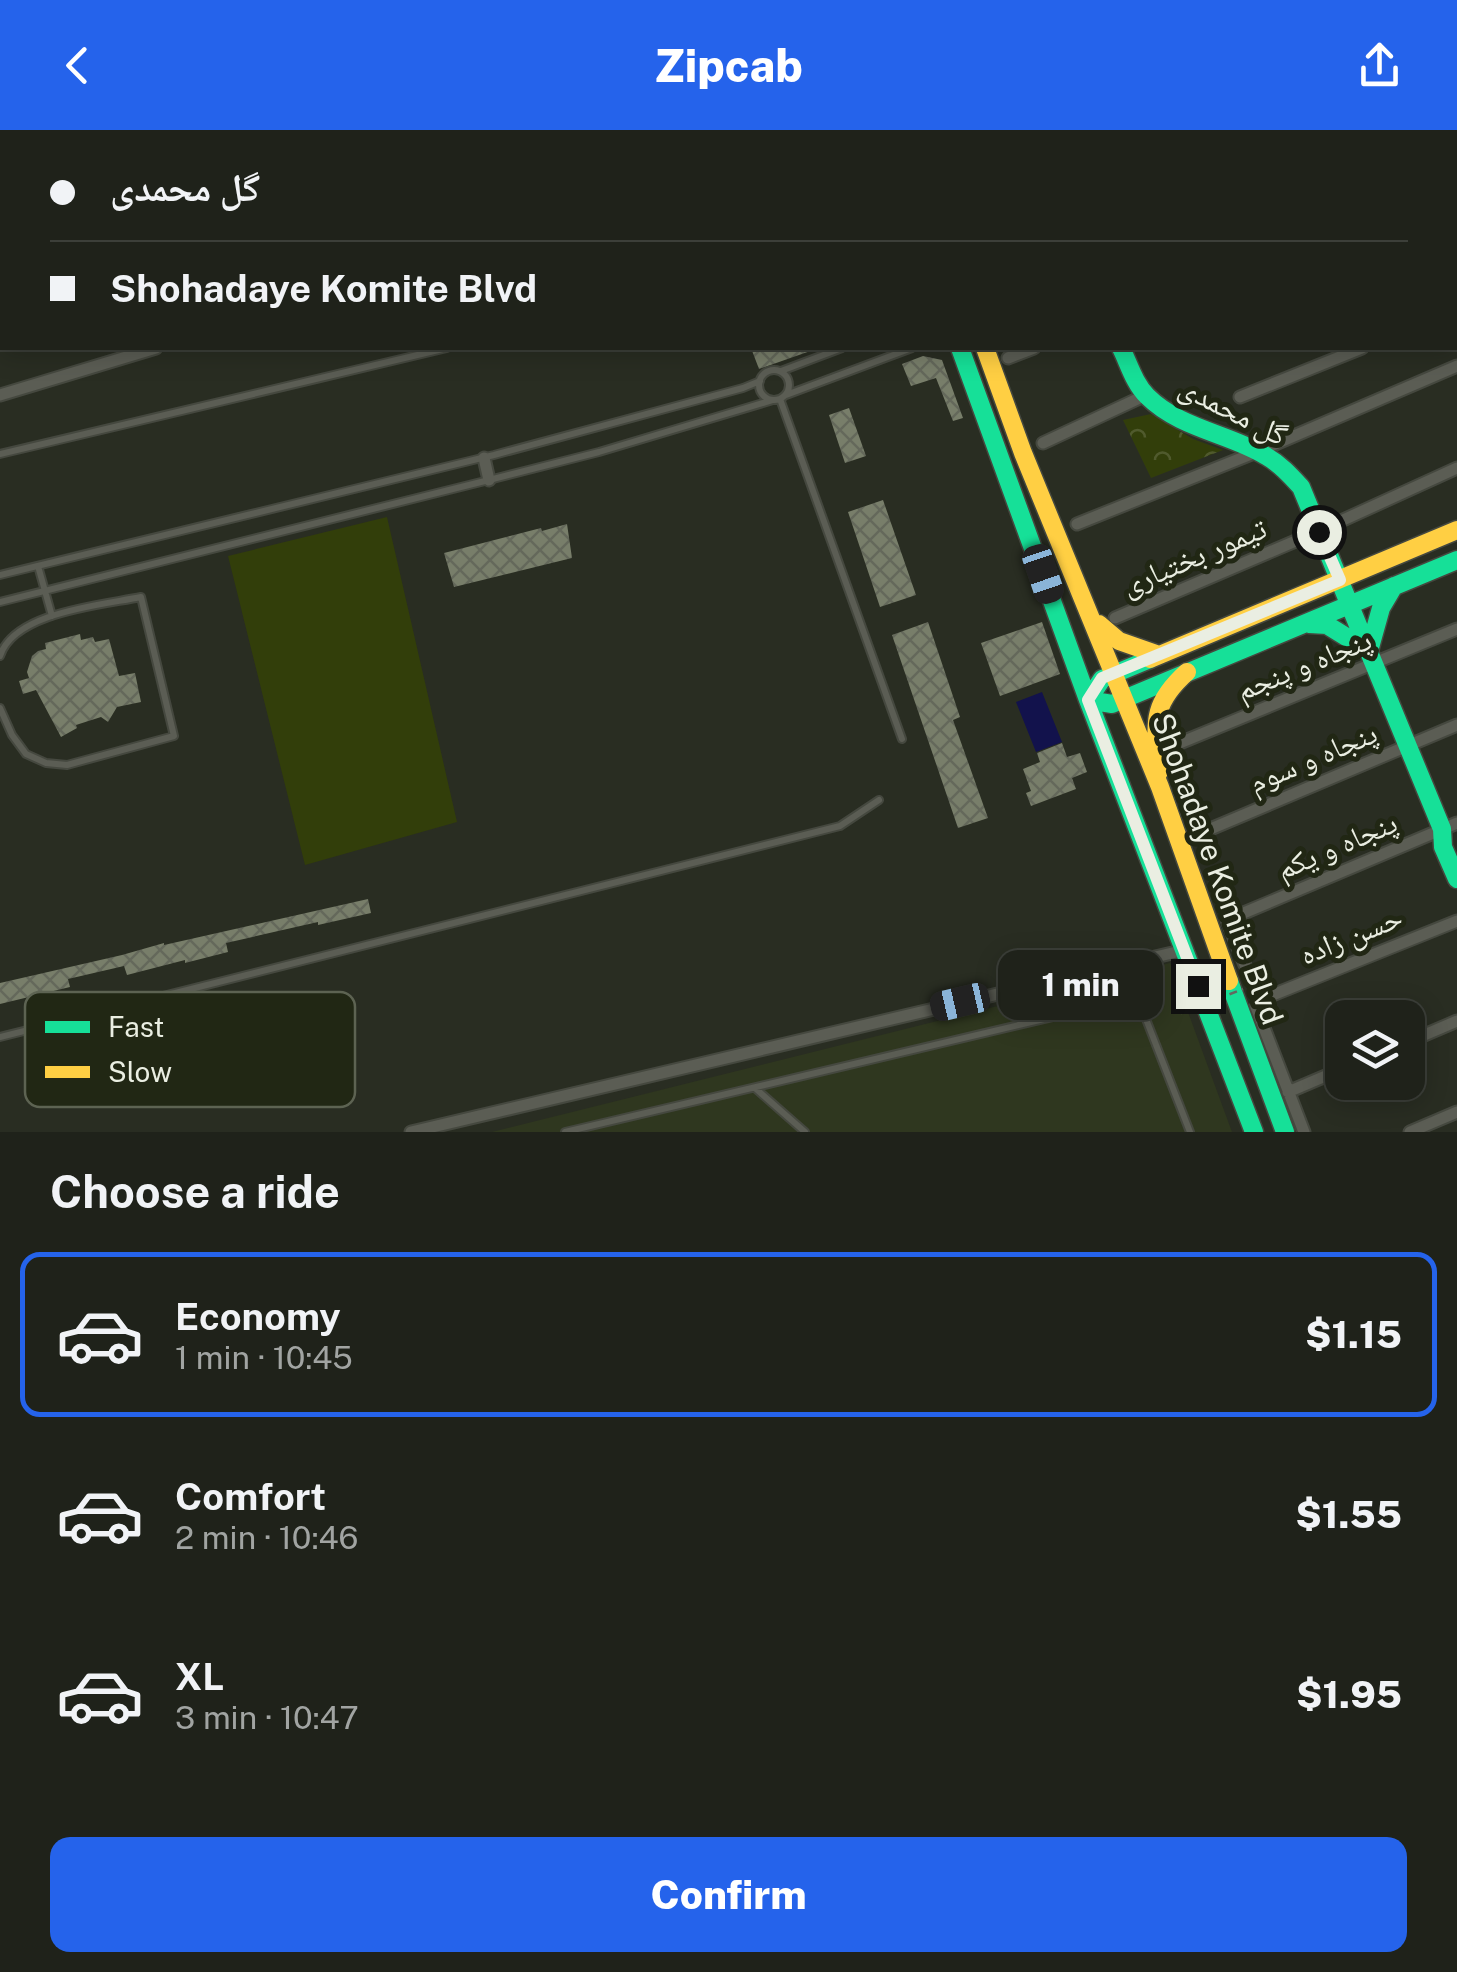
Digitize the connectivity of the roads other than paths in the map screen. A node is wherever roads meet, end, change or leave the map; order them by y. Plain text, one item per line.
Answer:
1 (147, 350) edge
2 (439, 350) edge
3 (837, 350) edge
4 (907, 350) edge
5 (961, 350) edge
6 (986, 350) edge
7 (1029, 350) edge
8 (1123, 350) edge
9 (1357, 350) edge
10 (1008, 358) dead end
11 (1457, 366) edge
12 (781, 371) junction
13 (760, 381) junction
14 (0, 394) edge
15 (1146, 395) junction
16 (779, 398) junction
17 (1240, 398) dead end
18 (1043, 443) dead end
19 (1258, 451) junction
20 (0, 454) edge
21 (484, 458) junction
22 (1457, 468) edge
23 (489, 480) junction
24 (1077, 524) dead end
25 (1457, 530) edge
26 (1319, 532) junction
27 (1457, 560) edge
28 (38, 566) junction
29 (0, 575) edge
30 (1340, 580) junction
31 (1394, 586) junction
32 (46, 590) junction
33 (0, 602) edge
34 (1350, 604) junction
35 (1090, 612) junction
36 (52, 616) junction
37 (1115, 618) dead end
38 (1303, 624) junction
39 (1457, 629) edge
40 (1159, 655) junction
41 (0, 656) edge
42 (1372, 657) junction
43 (1121, 671) junction
44 (1187, 672) junction
45 (1131, 696) junction
46 (1088, 700) junction
47 (1, 713) edge
48 (1457, 726) edge
49 (902, 739) dead end
50 (1408, 746) junction
51 (1170, 747) dead end
52 (1160, 787) junction
53 (880, 800) dead end
54 (1450, 826) edge
55 (1189, 838) dead end
56 (1457, 843) edge
57 (1457, 879) edge
58 (1457, 921) edge
59 (1184, 950) junction
60 (1245, 965) dead end
61 (179, 992) edge
62 (1457, 1021) edge
63 (25, 1031) edge
64 (1425, 1035) edge
65 (0, 1037) edge
66 (1325, 1076) edge
67 (754, 1087) junction
68 (1288, 1092) junction
69 (1457, 1112) edge
70 (411, 1132) edge
71 (564, 1132) edge
72 (805, 1132) edge
73 (1190, 1132) edge
74 (1254, 1132) edge
75 (1286, 1132) edge
76 (1304, 1132) edge
77 (1410, 1132) edge

1 - 14 street
2 - 20 lane
3 - 12 lane
4 - 16 lane
5 - 46 main road, Shohadaye Komite Blvd
6 - 35 main road, Shohadaye Komite Blvd
7 - 10 street
8 - 15 main road, گل محمدی
9 - 17 street
11 - 19 street
12 - 13 lane
12 - 16 lane
13 - 16 lane
13 - 21 lane
15 - 18 street
15 - 19 main road, گل محمدی
16 - 23 lane
16 - 49 lane
19 - 24 street
19 - 26 main road, گل محمدی
21 - 23 street
21 - 28 lane
22 - 26 street, تیمور بختیاری
23 - 32 lane
25 - 30 main road
26 - 30 main road, گل محمدی
26 - 37 street, تیمور بختیاری
27 - 31 main road
28 - 29 lane
28 - 32 lane
30 - 34 main road, گل محمدی
30 - 40 main road
31 - 34 main road
31 - 42 main road
32 - 33 lane
32 - 36 lane
34 - 38 main road
34 - 42 main road, گل محمدی
35 - 40 main road
35 - 43 main road, Shohadaye Komite Blvd
36 - 41 lane
36 - 47 lane
38 - 42 main road
38 - 44 main road
39 - 42 street, پنجاه و پنجم
40 - 43 main road
42 - 50 main road, گل محمدی
42 - 51 street, پنجاه و پنجم
43 - 45 main road, Shohadaye Komite Blvd
43 - 46 main road
44 - 45 main road
44 - 52 main road
45 - 46 main road
45 - 52 main road, Shohadaye Komite Blvd
46 - 59 main road, Shohadaye Komite Blvd
48 - 50 street, پنجاه و سوم
50 - 54 main road, گل محمدی
50 - 55 street, پنجاه و سوم
52 - 75 main road, Shohadaye Komite Blvd
53 - 61 lane
54 - 56 main road
54 - 57 main road, گل محمدی
54 - 60 street, پنجاه و یکم
58 - 68 street, حسن زاده
59 - 70 street
59 - 74 main road, Shohadaye Komite Blvd
62 - 64 street
63 - 65 lane
66 - 68 street
67 - 71 lane
67 - 72 lane
67 - 73 lane
68 - 76 street
69 - 77 street

